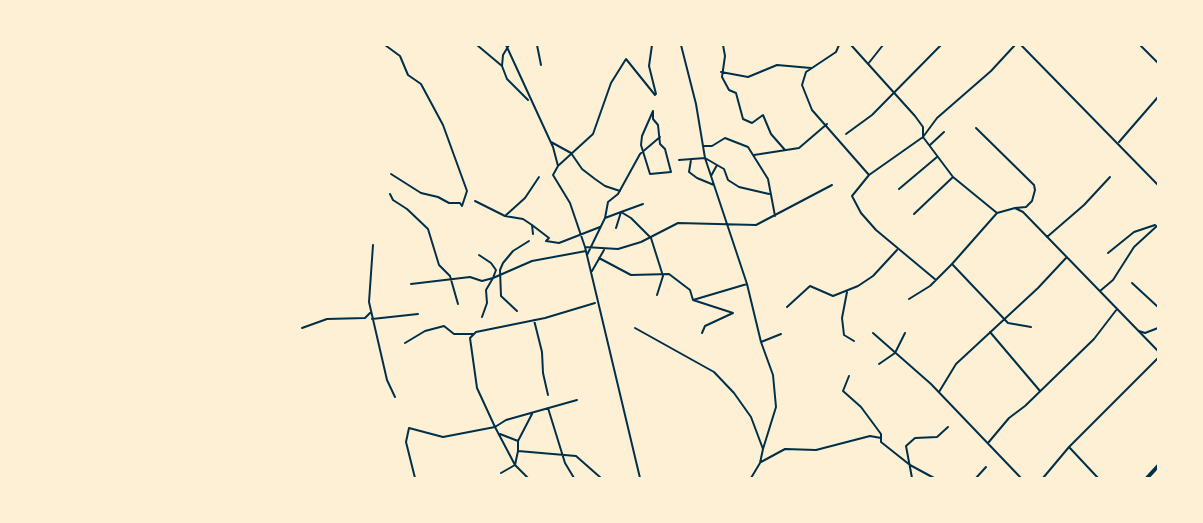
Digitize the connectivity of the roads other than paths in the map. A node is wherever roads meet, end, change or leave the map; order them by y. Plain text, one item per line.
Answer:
1 (385, 45) edge
2 (537, 45) edge
3 (652, 45) edge
4 (681, 45) edge
5 (723, 45) edge
6 (838, 45) edge
7 (851, 45) edge
8 (884, 45) edge
9 (941, 45) edge
10 (1015, 45) edge
11 (1021, 45) edge
12 (1140, 45) edge
13 (476, 46) edge
14 (508, 46) edge
15 (1158, 63) edge
16 (868, 64) junction
17 (541, 65) dead end
18 (502, 66) junction
19 (813, 69) junction
20 (722, 72) junction
21 (893, 93) junction
22 (1158, 97) edge
23 (530, 102) junction
24 (827, 124) junction
25 (976, 128) dead end
26 (944, 132) dead end
27 (846, 134) dead end
28 (660, 137) junction
29 (923, 137) junction
30 (551, 142) junction
31 (1119, 142) junction
32 (930, 145) junction
33 (703, 146) junction
34 (785, 150) junction
35 (642, 152) junction
36 (571, 153) junction
37 (754, 155) junction
38 (938, 157) junction
39 (705, 158) junction
40 (679, 160) dead end
41 (691, 160) junction
42 (717, 165) junction
43 (558, 166) junction
44 (391, 174) dead end
45 (869, 175) junction
46 (711, 176) junction
47 (539, 177) dead end
48 (952, 177) junction
49 (1110, 177) dead end
50 (714, 184) junction
51 (832, 185) dead end
52 (1158, 185) edge
53 (899, 189) dead end
54 (620, 191) junction
55 (390, 194) dead end
56 (769, 194) junction
57 (475, 201) dead end
58 (643, 204) dead end
59 (1015, 208) junction
60 (621, 212) junction
61 (998, 213) junction
62 (914, 214) dead end
63 (505, 216) junction
64 (775, 216) junction
65 (605, 218) junction
66 (532, 225) junction
67 (726, 225) junction
68 (1158, 225) edge
69 (600, 227) junction
70 (616, 228) dead end
71 (533, 234) dead end
72 (580, 234) junction
73 (1047, 237) junction
74 (651, 238) junction
75 (529, 241) dead end
76 (372, 245) dead end
77 (585, 247) junction
78 (590, 249) junction
79 (898, 249) junction
80 (604, 250) junction
81 (586, 251) junction
82 (1107, 253) dead end
83 (479, 255) dead end
84 (587, 255) junction
85 (1066, 257) junction
86 (599, 258) junction
87 (952, 264) junction
88 (592, 270) junction
89 (500, 276) junction
90 (663, 276) junction
91 (492, 278) junction
92 (936, 280) junction
93 (452, 281) junction
94 (1132, 283) dead end
95 (411, 284) dead end
96 (747, 284) junction
97 (1100, 291) junction
98 (847, 292) junction
99 (657, 295) dead end
100 (838, 296) junction
101 (909, 299) dead end
102 (693, 300) junction
103 (844, 302) junction
104 (595, 303) dead end
105 (458, 304) dead end
106 (787, 307) dead end
107 (1158, 307) edge
108 (1117, 309) junction
109 (371, 311) junction
110 (518, 311) dead end
111 (418, 314) dead end
112 (482, 317) dead end
113 (1005, 318) junction
114 (372, 319) junction
115 (534, 320) junction
116 (1031, 327) dead end
117 (302, 328) dead end
118 (635, 328) dead end
119 (1158, 328) edge
120 (1137, 331) junction
121 (990, 332) junction
122 (702, 333) dead end
123 (873, 333) dead end
124 (906, 333) dead end
125 (473, 334) junction
126 (781, 334) dead end
127 (854, 341) dead end
128 (761, 342) junction
129 (405, 343) dead end
130 (1158, 351) edge
131 (894, 353) junction
132 (1158, 358) edge
133 (879, 364) dead end
134 (849, 376) dead end
135 (1040, 391) junction
136 (939, 392) junction
137 (548, 395) dead end
138 (395, 397) dead end
139 (577, 400) dead end
140 (548, 408) junction
141 (533, 412) junction
142 (495, 427) junction
143 (948, 427) dead end
144 (499, 434) junction
145 (881, 438) junction
146 (518, 441) junction
147 (988, 443) junction
148 (1070, 447) junction
149 (763, 449) junction
150 (518, 452) junction
151 (562, 456) junction
152 (760, 463) junction
153 (514, 465) junction
154 (910, 465) junction
155 (1158, 466) edge
156 (986, 467) dead end
157 (501, 473) dead end
158 (753, 474) junction
159 (415, 478) edge
160 (528, 478) edge
161 (574, 478) edge
162 (601, 478) edge
163 (640, 478) edge
164 (751, 478) edge
165 (756, 478) edge
166 (912, 478) edge
167 (934, 478) edge
168 (976, 478) edge
169 (1021, 478) edge
170 (1043, 478) edge
171 (1098, 478) edge
172 (1147, 478) edge

1 - 44 street
2 - 17 street
3 - 36 street
4 - 33 street
5 - 20 street
6 - 19 street
7 - 16 street
8 - 16 street
9 - 21 street
10 - 29 street
11 - 31 street
12 - 15 street
13 - 18 street
14 - 18 street
14 - 23 street
16 - 21 street
18 - 23 street
19 - 20 street
19 - 24 street
20 - 34 street
21 - 27 street
21 - 29 street
22 - 31 street
23 - 30 street
24 - 34 street
24 - 45 street
25 - 59 street
26 - 32 street
28 - 35 street
28 - 35 street
28 - 35 street
29 - 32 street
29 - 45 street
30 - 36 street
30 - 43 street
31 - 52 street
32 - 38 street
33 - 37 street
33 - 39 street
34 - 37 street
35 - 54 street
36 - 43 street
36 - 54 street
37 - 56 street
38 - 48 street
38 - 53 street
39 - 41 street
39 - 42 street
39 - 46 street
40 - 41 street
41 - 50 street
42 - 46 street
42 - 56 street
43 - 72 street
45 - 79 street
46 - 50 street
47 - 63 street
48 - 61 street
48 - 62 street
49 - 73 street
50 - 67 street
51 - 64 street
54 - 65 street
55 - 93 street
56 - 64 street
57 - 63 street
58 - 60 street
59 - 61 street
59 - 73 street
60 - 65 street
60 - 70 street
60 - 74 street
61 - 87 street
63 - 66 street
64 - 67 street
65 - 69 street
66 - 71 street
66 - 72 street
67 - 74 street
67 - 96 street
68 - 82 street
68 - 97 street
69 - 72 street
69 - 78 street
72 - 77 street
73 - 85 street
74 - 80 street
74 - 90 street
75 - 89 street
76 - 109 street
77 - 78 street
77 - 81 street
78 - 80 street
78 - 84 street
79 - 92 street
79 - 98 street
80 - 86 street
81 - 84 street
81 - 89 street
83 - 91 street
84 - 88 street
85 - 97 street
85 - 113 street
86 - 88 street
86 - 90 street
87 - 92 street
87 - 113 street
88 - 163 street
89 - 91 street
89 - 110 street
90 - 99 street
90 - 102 street
91 - 93 street
91 - 112 street
92 - 101 street
93 - 95 street
93 - 105 street
94 - 107 street
96 - 102 street
96 - 128 street
97 - 108 street
98 - 100 street
98 - 103 street
100 - 103 street
100 - 106 street
102 - 122 street
103 - 127 street
104 - 115 street
108 - 120 street
108 - 135 street
109 - 114 street
109 - 117 street
111 - 114 street
113 - 116 street
113 - 121 street
114 - 138 street
115 - 125 street
115 - 137 street
118 - 149 street
119 - 120 street
120 - 130 street
121 - 135 street
121 - 136 street
123 - 131 street
124 - 131 street
125 - 129 street
125 - 142 street
126 - 128 street
128 - 149 street
131 - 133 street
131 - 136 street
132 - 148 street
134 - 145 street
135 - 147 street
136 - 147 street
139 - 140 street
140 - 141 street
140 - 151 street
141 - 142 street
141 - 146 street
142 - 144 street
142 - 159 street
143 - 154 street
144 - 146 street
144 - 153 street
145 - 152 street
145 - 154 street
146 - 150 street
147 - 169 street
148 - 170 street
148 - 171 street
149 - 152 street
150 - 151 street
150 - 153 street
151 - 161 street
151 - 162 street
152 - 158 street
153 - 157 street
153 - 160 street
154 - 166 street
154 - 167 street
155 - 172 highway
156 - 168 street
158 - 164 street
158 - 165 street

